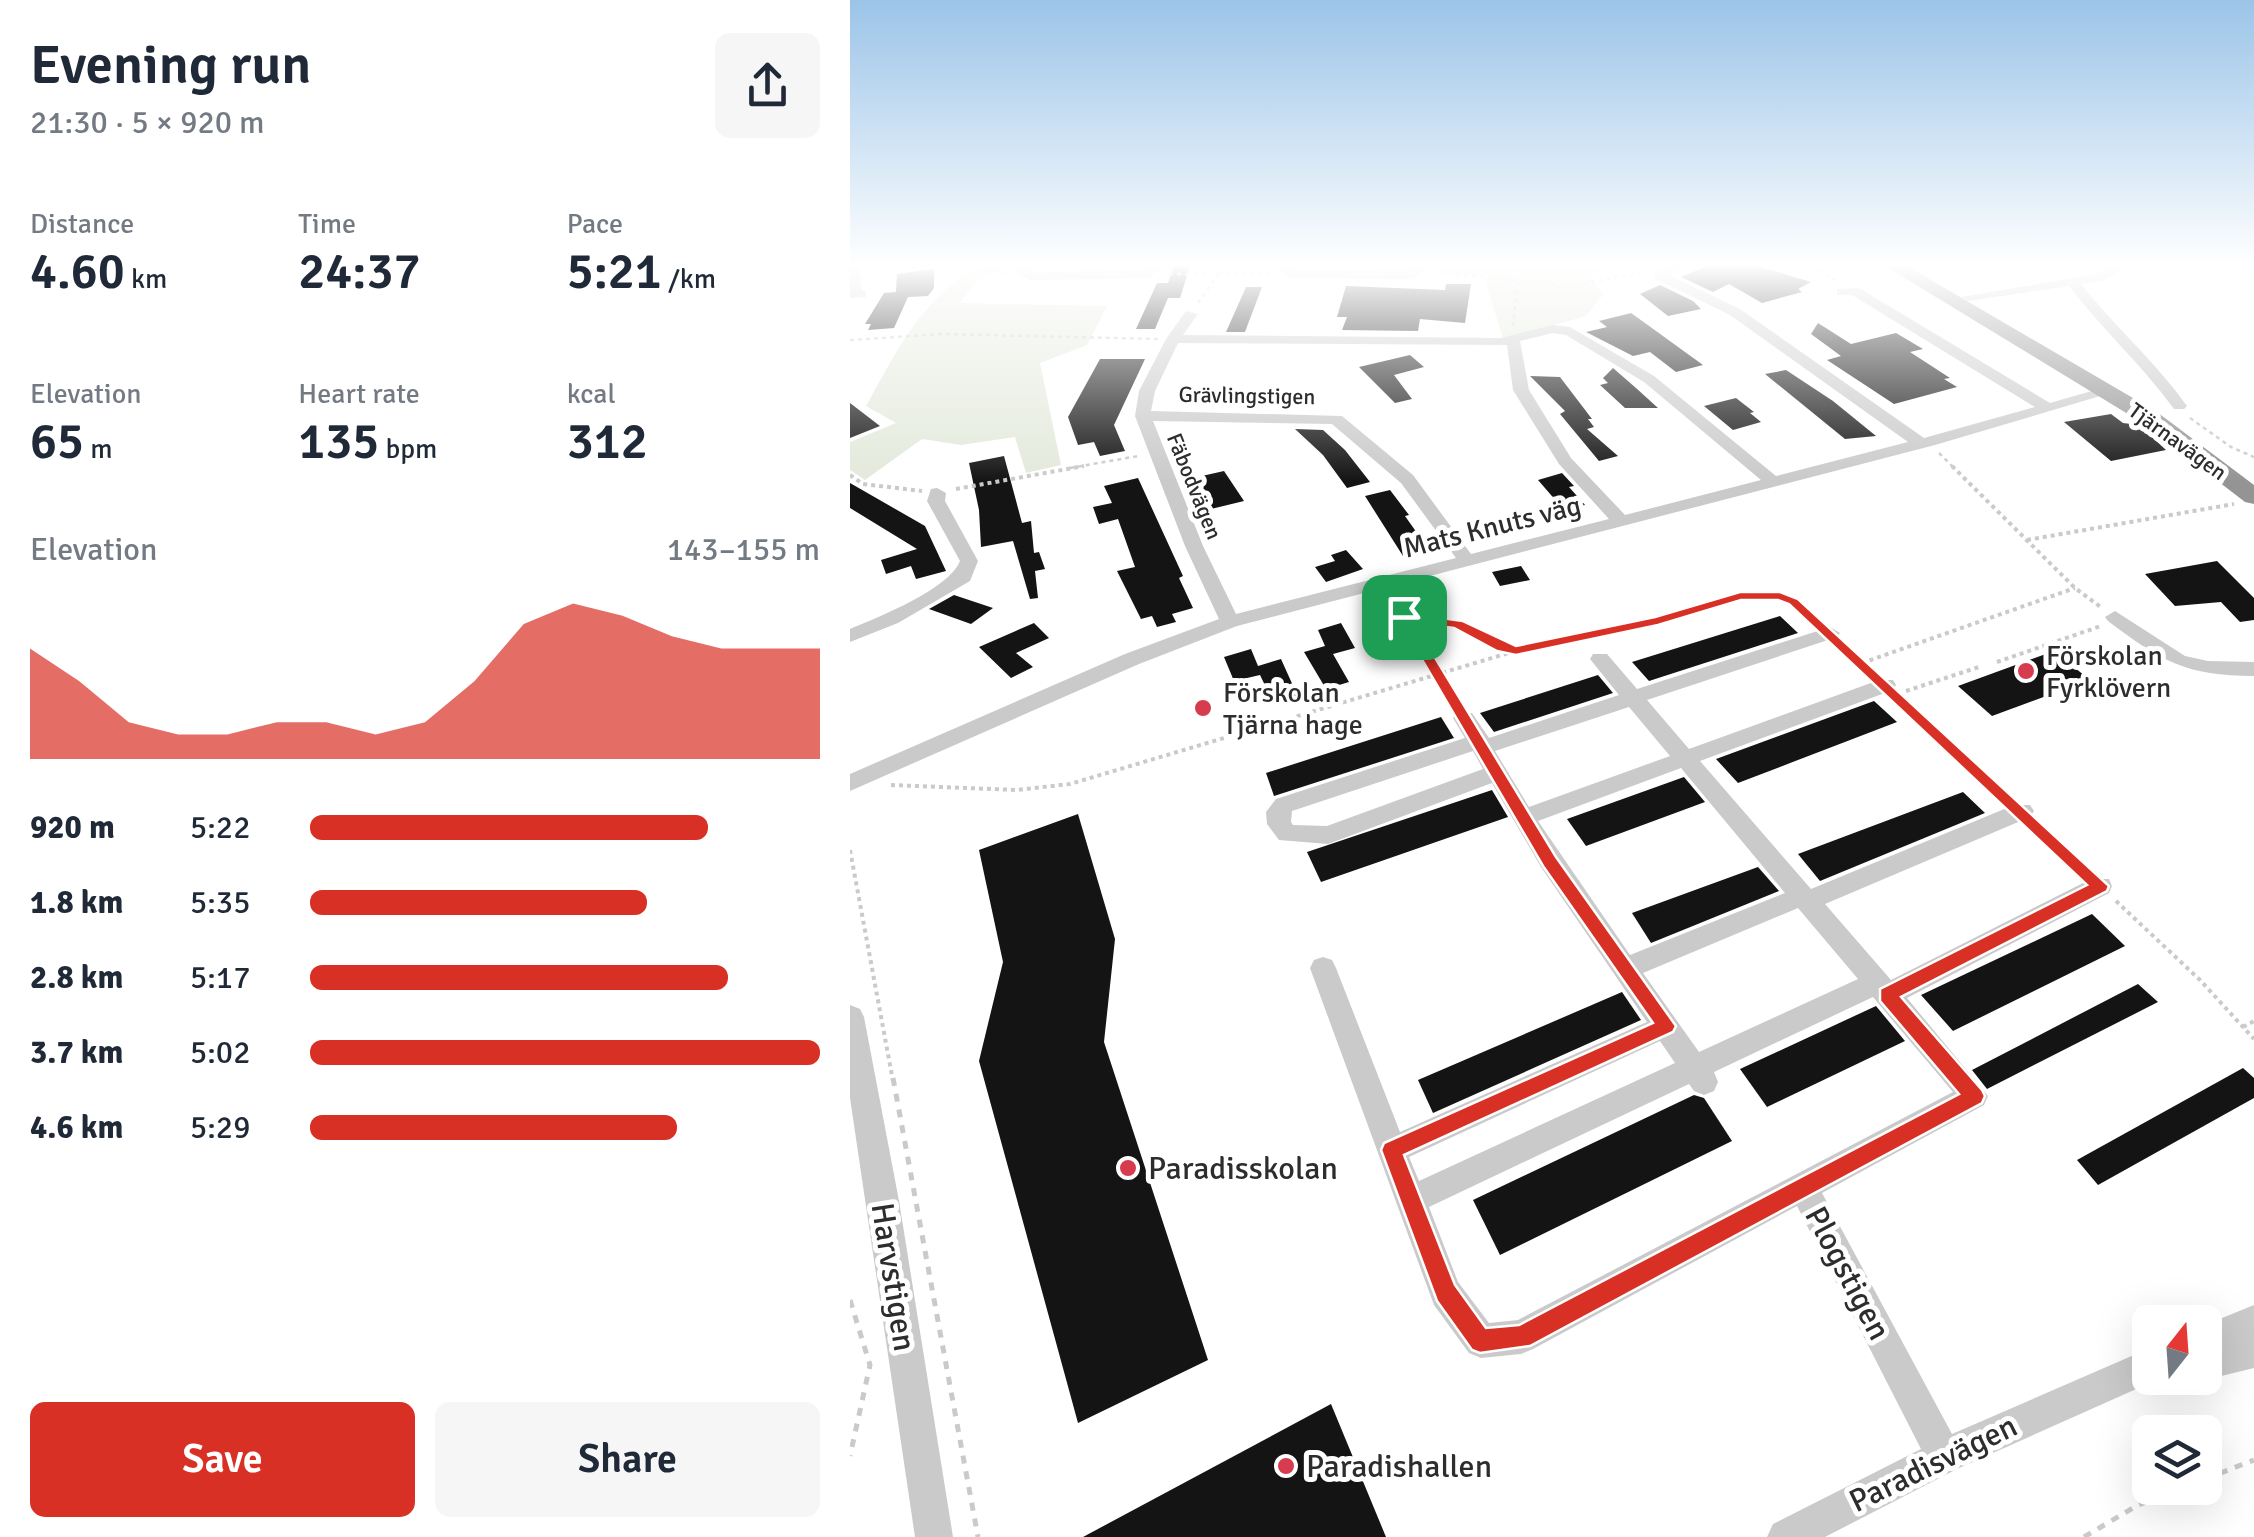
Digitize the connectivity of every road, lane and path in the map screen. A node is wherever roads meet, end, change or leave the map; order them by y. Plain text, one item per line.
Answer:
1 (885, 338) edge
2 (1113, 338) edge
3 (1522, 338) edge
4 (1582, 338) edge
5 (1772, 338) edge
6 (1931, 338) edge
7 (2017, 338) edge
8 (2036, 338) edge
9 (2119, 338) edge
10 (1172, 339) junction
11 (850, 340) edge
12 (1513, 340) junction
13 (2109, 391) junction
14 (2179, 406) joint
15 (2050, 410) junction
16 (1143, 416) junction
17 (1925, 443) junction
18 (1156, 453) junction
19 (2254, 457) edge
20 (850, 474) edge
21 (2254, 481) edge
22 (1772, 482) junction
23 (937, 493) junction
24 (2250, 500) edge
25 (1621, 521) junction
26 (2026, 540) junction
27 (1466, 561) junction
28 (1374, 584) junction
29 (2074, 588) junction
30 (1404, 617) junction
31 (2118, 618) junction
32 (1230, 622) junction
33 (1830, 633) junction
34 (850, 636) edge
35 (1516, 651) junction
36 (1600, 659) dead end
37 (1997, 662) dead end
38 (1862, 663) junction
39 (1979, 668) dead end
40 (2254, 669) edge
41 (1437, 672) junction
42 (1886, 686) junction
43 (1632, 697) junction
44 (1464, 718) joint
45 (1482, 744) junction
46 (1685, 759) junction
47 (1499, 772) junction
48 (850, 784) edge
49 (886, 785) dead end
50 (2022, 811) junction
51 (1525, 817) junction
52 (850, 850) edge
53 (2100, 886) junction
54 (1805, 898) junction
55 (1323, 968) dead end
56 (1626, 968) junction
57 (1882, 989) junction
58 (850, 1017) edge
59 (2254, 1021) edge
60 (1666, 1026) junction
61 (2243, 1027) junction
62 (2254, 1039) edge
63 (1699, 1074) junction
64 (1392, 1150) junction
65 (1802, 1186) junction
66 (1411, 1200) junction
67 (850, 1300) edge
68 (2254, 1322) edge
69 (2222, 1335) edge
70 (2254, 1350) edge
71 (2222, 1358) edge
72 (2132, 1373) edge
73 (2132, 1382) edge
74 (2082, 1394) junction
75 (850, 1456) edge
76 (1944, 1456) junction
77 (2254, 1460) edge
78 (2222, 1472) edge
79 (2141, 1505) edge
80 (934, 1537) edge
81 (978, 1537) edge
82 (1786, 1537) edge
83 (2084, 1537) edge

1 - 11 path
2 - 10 path
3 - 12 street
4 - 22 street
5 - 17 street
6 - 15 street
7 - 13 highway, Tjärnavägen
8 - 21 highway, Tjärnavägen
9 - 14 street
10 - 12 street
10 - 16 street, Fäbodvägen
12 - 25 street
13 - 15 street, Mats Knuts väg
13 - 24 highway, Tjärnavägen
14 - 19 path
15 - 17 street, Mats Knuts väg
16 - 18 street, Fäbodvägen
16 - 27 street, Grävlingstigen
17 - 22 street, Mats Knuts väg
17 - 26 path
18 - 23 path
18 - 32 street, Fäbodvägen
20 - 23 path
22 - 25 street, Mats Knuts väg
23 - 34 street
24 - 26 path
25 - 27 street, Mats Knuts väg
26 - 29 path
27 - 28 street, Mats Knuts väg
28 - 30 path
28 - 32 street, Mats Knuts väg
29 - 31 path
29 - 38 path
30 - 35 path
30 - 41 path
31 - 37 path
31 - 40 street
32 - 48 street, Mats Knuts väg
33 - 35 path
33 - 38 path
33 - 43 street
35 - 41 path
36 - 43 street
38 - 42 path
39 - 42 path
41 - 44 path
41 - 49 path
42 - 46 street
42 - 50 path
43 - 45 street
43 - 46 street
44 - 45 street
45 - 47 street
45 - 47 street
46 - 51 street
46 - 54 street
47 - 51 street
50 - 53 path
50 - 54 street
51 - 56 street
52 - 81 path
53 - 57 street
53 - 61 path
54 - 56 street
54 - 57 street
55 - 64 street, Plogstigen
56 - 60 street
57 - 63 street
57 - 65 street
58 - 80 street, Harvstigen
59 - 61 path
60 - 63 street
60 - 64 street
61 - 62 path
63 - 66 street
64 - 66 street, Plogstigen
65 - 66 street, Plogstigen
65 - 76 street, Plogstigen
67 - 75 path
68 - 69 street
70 - 71 street
72 - 74 street, Paradisvägen
73 - 74 street, Paradisvägen
74 - 76 street, Paradisvägen
76 - 82 street, Paradisvägen
77 - 78 path
79 - 83 path

